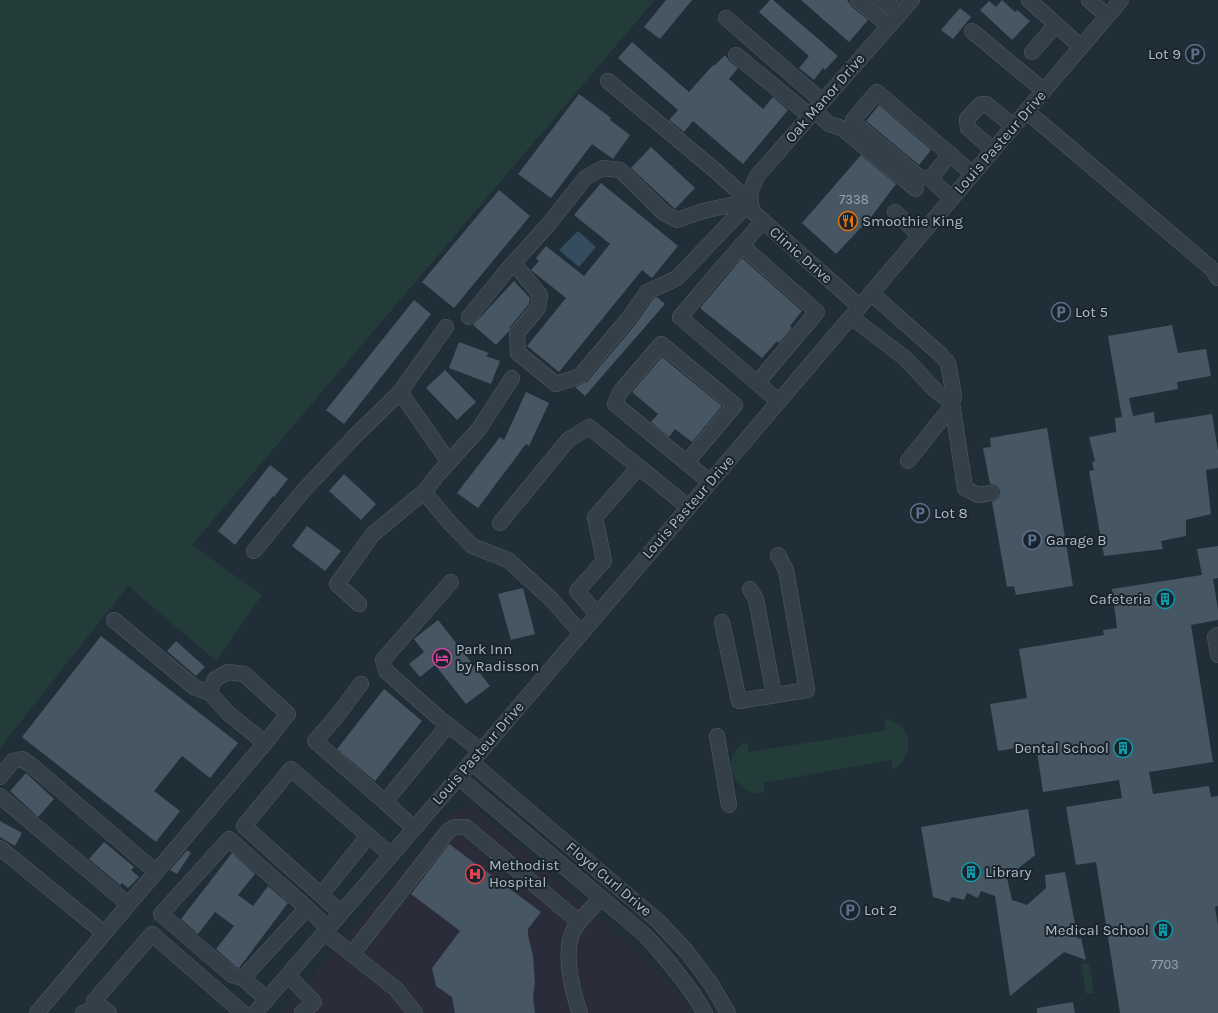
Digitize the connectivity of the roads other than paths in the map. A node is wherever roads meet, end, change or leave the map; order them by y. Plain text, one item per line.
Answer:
1 (858, 0) edge
2 (881, 0) edge
3 (912, 0) edge
4 (1029, 0) edge
5 (1089, 0) edge
6 (1121, 0) edge
7 (901, 12) junction
8 (1107, 16) junction
9 (726, 18) dead end
10 (1056, 25) junction
11 (888, 26) junction
12 (972, 31) dead end
13 (1081, 47) junction
14 (1032, 52) dead end
15 (736, 55) dead end
16 (608, 81) dead end
17 (1044, 91) junction
18 (815, 109) junction
19 (1026, 111) junction
20 (1013, 126) junction
21 (993, 150) junction
22 (950, 154) junction
23 (973, 174) junction
24 (930, 179) junction
25 (916, 189) dead end
26 (952, 198) junction
27 (749, 201) junction
28 (895, 212) dead end
29 (763, 221) junction
30 (920, 236) junction
31 (741, 245) junction
32 (514, 263) junction
33 (1218, 278) edge
34 (871, 293) junction
35 (855, 312) junction
36 (469, 317) dead end
37 (446, 327) dead end
38 (512, 378) dead end
39 (757, 383) junction
40 (400, 392) junction
41 (778, 401) junction
42 (952, 405) junction
43 (908, 461) dead end
44 (450, 462) junction
45 (686, 463) junction
46 (640, 467) junction
47 (710, 482) junction
48 (424, 492) junction
49 (991, 494) dead end
50 (688, 508) junction
51 (500, 523) dead end
52 (254, 551) dead end
53 (778, 555) dead end
54 (451, 582) dead end
55 (750, 589) dead end
56 (360, 604) dead end
57 (597, 614) junction
58 (114, 620) dead end
59 (722, 622) dead end
60 (581, 633) junction
61 (1218, 635) edge
62 (1218, 656) edge
63 (361, 684) dead end
64 (210, 693) junction
65 (774, 695) junction
66 (448, 725) junction
67 (717, 736) dead end
68 (265, 743) junction
69 (480, 751) junction
70 (471, 762) junction
71 (0, 777) edge
72 (458, 777) junction
73 (0, 796) edge
74 (385, 802) junction
75 (729, 805) dead end
76 (414, 828) junction
77 (368, 836) junction
78 (0, 848) edge
79 (391, 855) junction
80 (156, 872) junction
81 (320, 895) junction
82 (601, 898) junction
83 (128, 904) junction
84 (307, 908) junction
85 (341, 913) junction
86 (579, 922) junction
87 (326, 930) junction
88 (104, 933) junction
89 (352, 954) junction
90 (288, 975) junction
91 (243, 978) junction
92 (716, 993) junction
93 (266, 1000) junction
94 (698, 1010) edge
95 (37, 1013) edge
96 (83, 1013) edge
97 (92, 1013) edge
98 (109, 1013) edge
99 (243, 1013) edge
100 (255, 1013) edge
101 (302, 1013) edge
102 (415, 1013) edge
103 (580, 1013) edge
104 (727, 1013) edge

1 - 11 street
2 - 7 street
3 - 7 street, Oak Manor Drive
4 - 10 street
5 - 8 street
6 - 8 street, Louis Pasteur Drive
7 - 11 street, Oak Manor Drive
8 - 13 street, Louis Pasteur Drive
9 - 18 street
10 - 13 street
10 - 14 street
11 - 18 street, Oak Manor Drive
12 - 17 street
13 - 17 street, Louis Pasteur Drive
15 - 18 street
16 - 27 street, Clinic Drive
17 - 19 street, Louis Pasteur Drive
18 - 25 street
18 - 27 street, Oak Manor Drive
19 - 20 street, Louis Pasteur Drive
19 - 33 street
20 - 21 street, Louis Pasteur Drive
20 - 21 street
21 - 23 street, Louis Pasteur Drive
22 - 23 street
22 - 24 street
22 - 24 street
23 - 26 street, Louis Pasteur Drive
24 - 26 street
26 - 30 street, Louis Pasteur Drive
27 - 29 street, Clinic Drive
27 - 32 street
27 - 32 street
28 - 30 street
29 - 31 street
29 - 35 street, Clinic Drive
30 - 34 street, Louis Pasteur Drive
31 - 39 street
31 - 39 street
32 - 36 street
34 - 35 street, Louis Pasteur Drive
34 - 42 street
35 - 41 street, Louis Pasteur Drive
35 - 42 street, Clinic Drive
37 - 40 street
38 - 44 street
39 - 41 street
40 - 44 street
40 - 52 street
41 - 47 street, Louis Pasteur Drive
42 - 43 street
42 - 49 street
44 - 48 street
45 - 45 street
45 - 47 street
46 - 50 street
46 - 51 street
46 - 57 street
47 - 50 street, Louis Pasteur Drive
48 - 56 street
48 - 60 street
50 - 57 street, Louis Pasteur Drive
53 - 65 street
54 - 66 street
55 - 65 street
57 - 60 street, Louis Pasteur Drive
58 - 64 street
59 - 65 street
60 - 69 street, Louis Pasteur Drive
61 - 62 street
63 - 74 street
64 - 68 street
64 - 68 street
66 - 69 street
66 - 74 street
67 - 75 street
68 - 80 street
69 - 70 street, Louis Pasteur Drive
70 - 72 street, Louis Pasteur Drive
70 - 92 street, Floyd Curl Drive
71 - 80 street
72 - 76 street, Louis Pasteur Drive
72 - 82 street, Floyd Curl Drive
73 - 83 street
74 - 76 street
76 - 79 street, Louis Pasteur Drive
77 - 79 street
77 - 81 street
77 - 81 street
78 - 88 street
79 - 85 street, Louis Pasteur Drive
80 - 83 street
81 - 85 street
82 - 86 street
82 - 94 street, Floyd Curl Drive
83 - 88 street
84 - 87 street
84 - 91 street
84 - 91 street
85 - 87 street, Louis Pasteur Drive
86 - 89 street
86 - 103 street
87 - 89 street
87 - 90 street, Louis Pasteur Drive
88 - 95 street
89 - 102 street
90 - 93 street, Louis Pasteur Drive
90 - 101 street
91 - 93 street
92 - 94 street
92 - 104 street, Floyd Curl Drive
93 - 100 street, Louis Pasteur Drive
96 - 97 street
98 - 99 street

